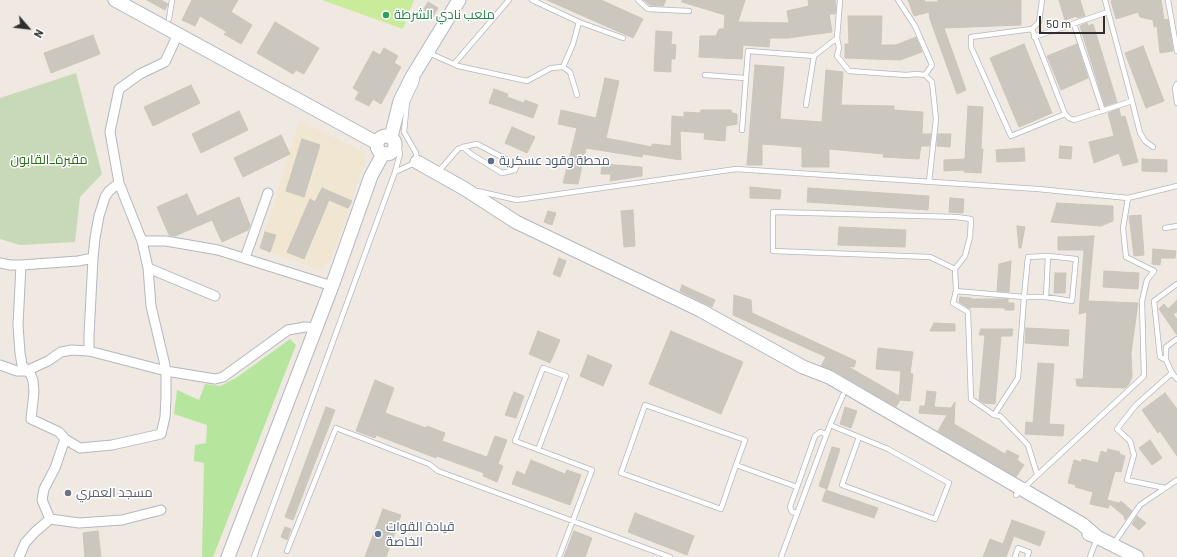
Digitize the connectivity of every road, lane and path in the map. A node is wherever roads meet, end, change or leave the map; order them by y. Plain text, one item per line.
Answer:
1 (115, 0) edge
2 (134, 0) edge
3 (172, 0) edge
4 (459, 0) edge
5 (509, 0) edge
6 (532, 0) edge
7 (638, 0) edge
8 (840, 0) edge
9 (898, 0) edge
10 (1042, 0) edge
11 (1105, 0) edge
12 (1168, 0) edge
13 (689, 11) dead end
14 (1108, 12) junction
15 (169, 20) junction
16 (579, 22) junction
17 (1074, 24) junction
18 (1032, 29) junction
19 (178, 34) junction
20 (1034, 37) junction
21 (623, 38) dead end
22 (837, 38) junction
23 (1177, 51) edge
24 (427, 52) junction
25 (814, 56) junction
26 (454, 64) junction
27 (418, 67) junction
28 (563, 67) junction
29 (705, 75) dead end
30 (925, 75) junction
31 (745, 78) junction
32 (1177, 84) edge
33 (577, 95) dead end
34 (1132, 101) junction
35 (1177, 103) edge
36 (806, 105) dead end
37 (1103, 111) junction
38 (1065, 114) junction
39 (742, 130) dead end
40 (404, 132) junction
41 (387, 142) junction
42 (463, 147) junction
43 (1153, 147) dead end
44 (417, 162) junction
45 (395, 172) junction
46 (437, 174) junction
47 (929, 182) junction
48 (119, 183) junction
49 (1177, 186) edge
50 (465, 189) junction
51 (268, 194) dead end
52 (1128, 198) junction
53 (1177, 226) edge
54 (1165, 228) dead end
55 (142, 241) junction
56 (1048, 256) junction
57 (93, 258) junction
58 (245, 258) junction
59 (0, 263) edge
60 (21, 265) junction
61 (148, 268) junction
62 (955, 269) junction
63 (1177, 284) edge
64 (332, 286) junction
65 (956, 291) junction
66 (215, 296) dead end
67 (1024, 297) junction
68 (1046, 298) junction
69 (316, 328) junction
70 (1177, 339) edge
71 (89, 351) junction
72 (1166, 360) junction
73 (0, 365) edge
74 (803, 368) junction
75 (26, 370) junction
76 (166, 371) junction
77 (1172, 372) junction
78 (1177, 379) edge
79 (843, 395) junction
80 (994, 415) junction
81 (830, 425) junction
82 (826, 434) junction
83 (859, 437) junction
84 (65, 439) junction
85 (538, 450) junction
86 (736, 466) junction
87 (1037, 474) junction
88 (1177, 480) edge
89 (797, 487) junction
90 (1165, 488) junction
91 (1019, 492) junction
92 (161, 510) dead end
93 (797, 513) junction
94 (50, 519) junction
95 (572, 521) junction
96 (1097, 537) junction
97 (1113, 545) junction
98 (287, 551) dead end
99 (19, 557) edge
100 (228, 557) edge
101 (254, 557) edge
102 (559, 557) edge
103 (670, 557) edge
104 (781, 557) edge
105 (1015, 557) edge
106 (1027, 557) edge
107 (1090, 557) edge
108 (1138, 557) edge

1 - 19 main road
2 - 15 main road
3 - 15 lane
4 - 24 main road
5 - 26 lane
6 - 16 lane
7 - 13 lane
8 - 22 lane
9 - 30 lane
10 - 18 lane
11 - 14 lane
12 - 23 lane
14 - 17 lane
14 - 34 lane
15 - 41 main road
16 - 21 lane
16 - 28 lane
17 - 20 lane
17 - 37 lane
18 - 20 lane
18 - 38 lane
19 - 41 main road
19 - 48 street
20 - 38 lane
22 - 25 lane
22 - 30 lane
24 - 26 lane
24 - 27 main road
25 - 31 lane
25 - 36 lane
26 - 28 lane
27 - 40 lane
27 - 41 main road
28 - 33 lane
29 - 31 lane
30 - 47 lane
31 - 39 lane
32 - 35 lane
34 - 37 lane
34 - 43 lane
37 - 38 lane
40 - 41 lane
40 - 44 lane
41 - 45 lane
41 - 64 main road
42 - 42 lane
42 - 46 lane
44 - 45 lane
44 - 46 main road
45 - 101 lane
46 - 50 main road
47 - 50 lane
47 - 52 lane
48 - 55 street
48 - 57 street
49 - 52 lane
50 - 74 main road
51 - 58 street
52 - 87 lane
53 - 54 lane
55 - 58 street
55 - 61 street
56 - 67 lane
56 - 68 lane
56 - 68 lane
57 - 60 street
57 - 71 street
58 - 64 street
59 - 60 street
60 - 75 street
61 - 66 street
61 - 76 street
62 - 62 lane
62 - 65 lane
63 - 72 lane
64 - 69 main road
65 - 67 lane
65 - 80 lane
67 - 68 lane
67 - 80 lane
69 - 76 street
69 - 100 main road
70 - 72 lane
71 - 75 street
71 - 76 street
72 - 77 lane
73 - 75 street
74 - 79 main road
74 - 91 main road
75 - 84 street
76 - 84 street
77 - 78 lane
77 - 90 lane
79 - 81 lane
79 - 91 main road
80 - 87 lane
81 - 82 lane
81 - 83 lane
82 - 89 lane
82 - 93 lane
83 - 83 lane
84 - 94 street
85 - 85 lane
85 - 95 lane
86 - 86 lane
86 - 89 lane
87 - 91 lane
88 - 90 lane
89 - 93 lane
90 - 97 lane
91 - 96 main road
92 - 94 street
93 - 104 lane
94 - 99 street
95 - 98 lane
95 - 102 lane
95 - 103 lane
96 - 97 main road
96 - 107 lane
97 - 108 main road
105 - 106 lane

